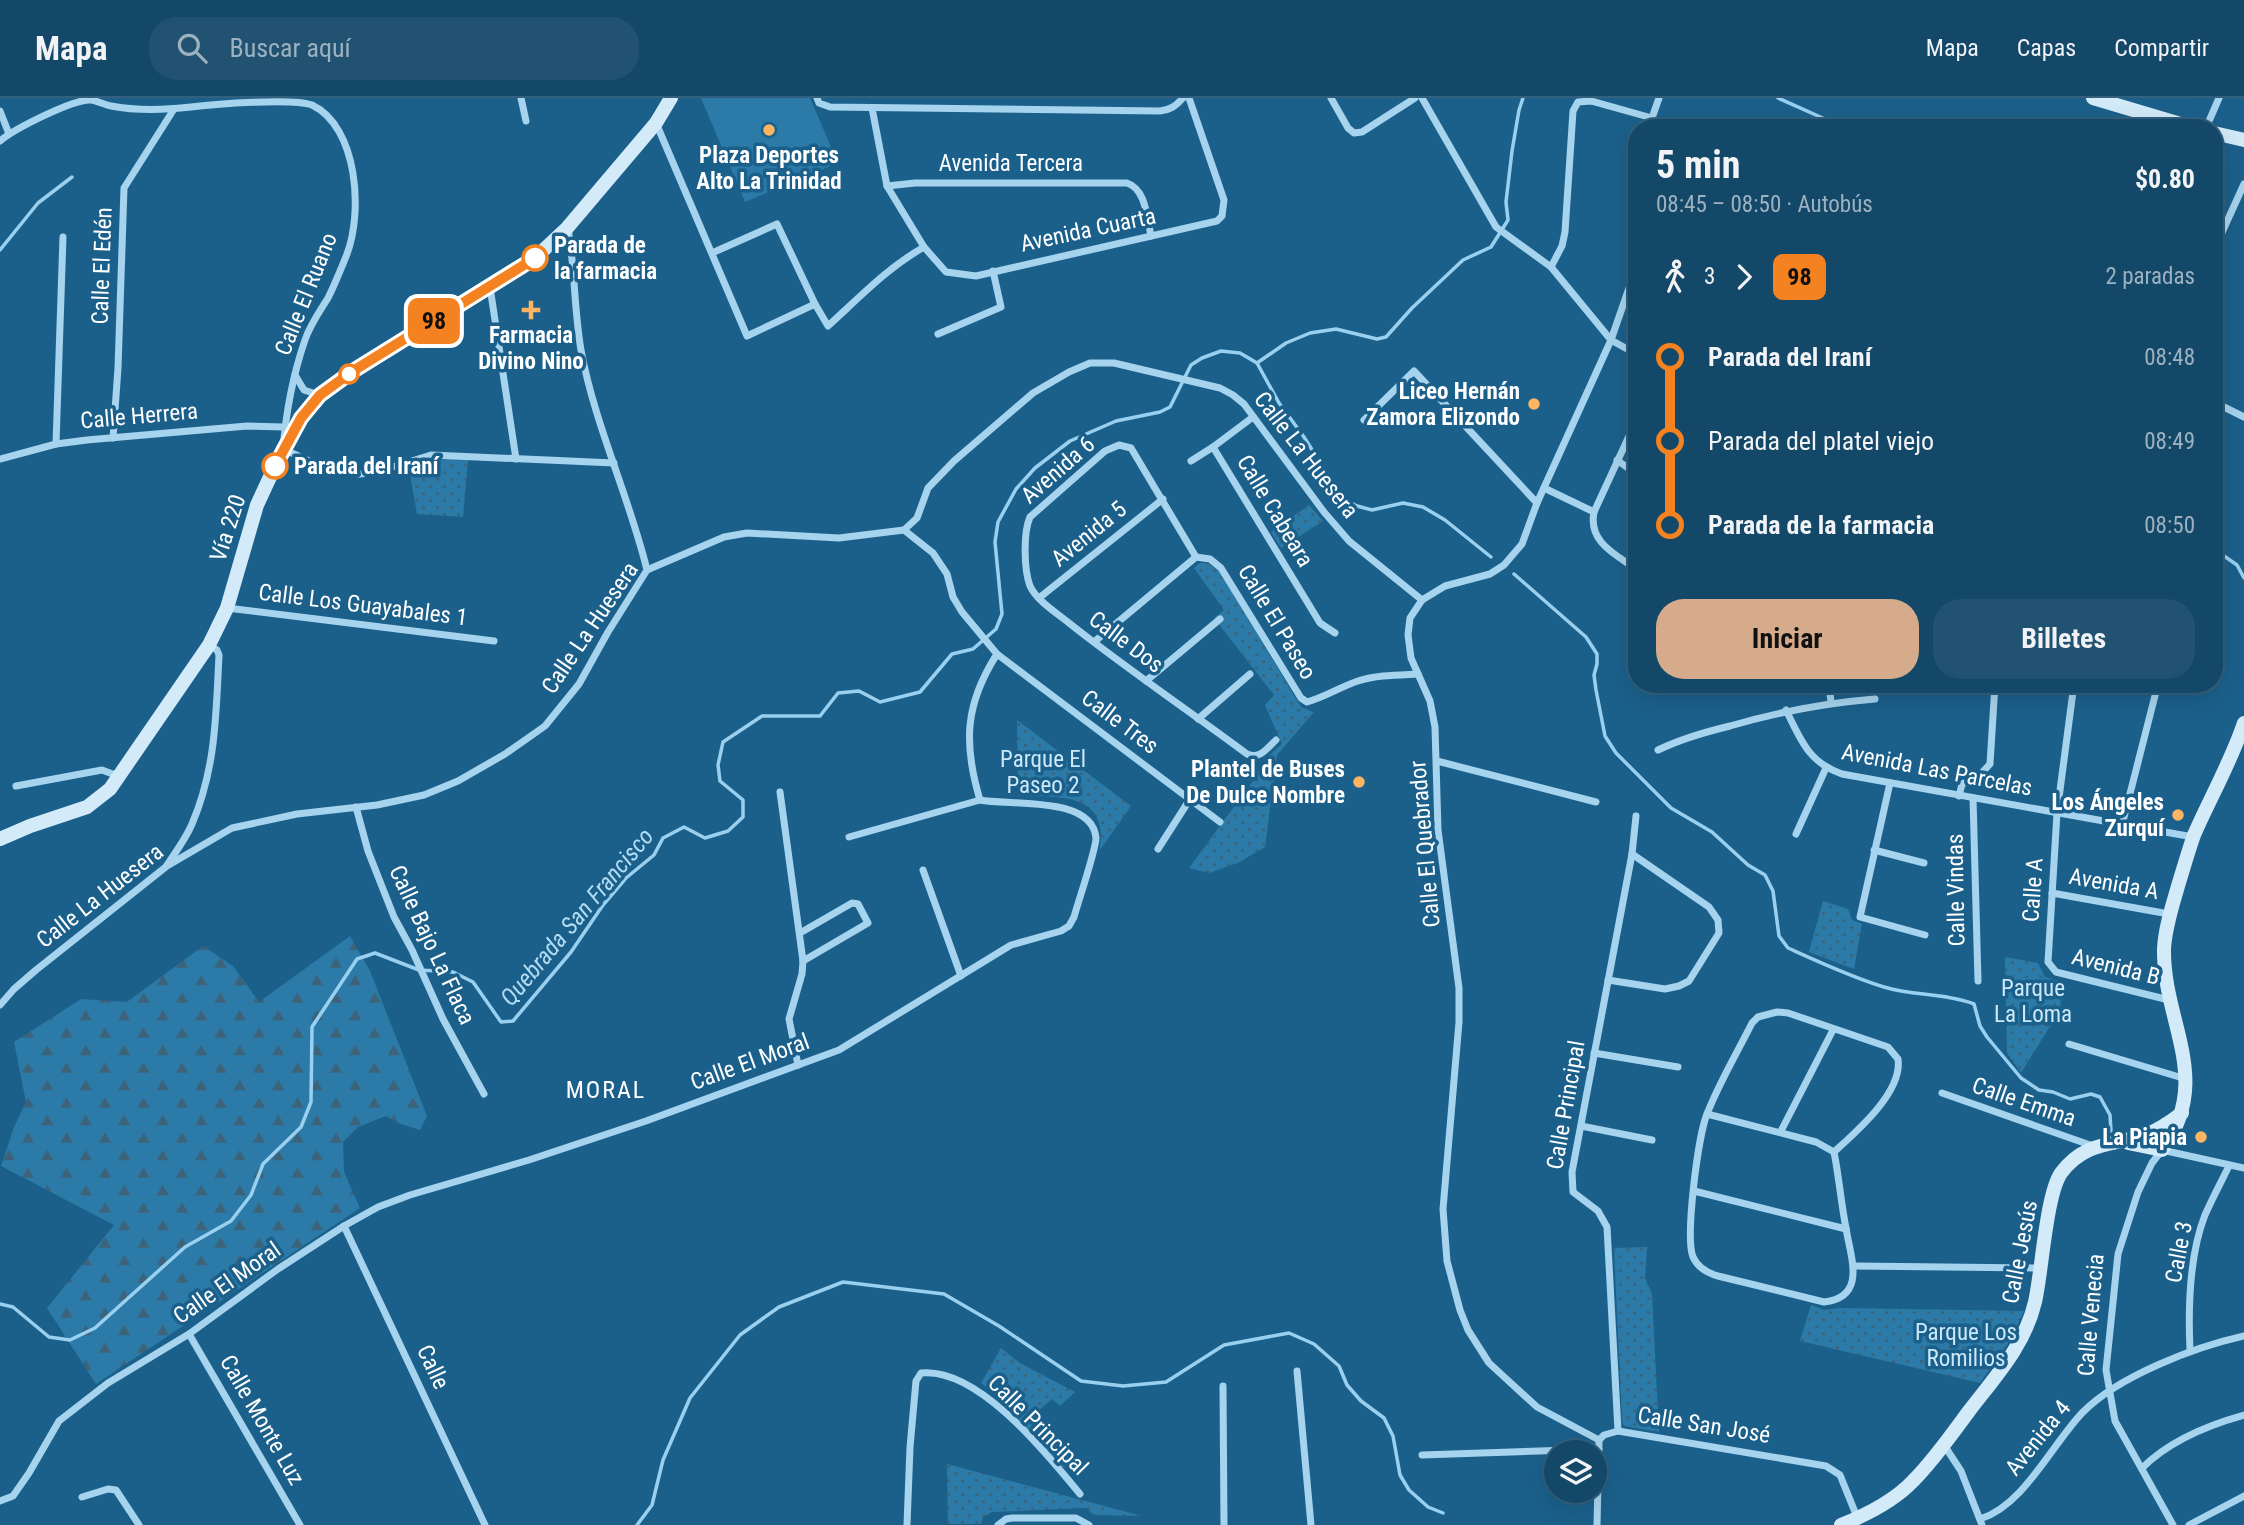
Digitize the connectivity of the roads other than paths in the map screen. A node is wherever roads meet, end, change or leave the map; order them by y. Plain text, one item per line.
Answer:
1 (318, 98) edge
2 (521, 98) edge
3 (671, 98) edge
4 (1183, 98) edge
5 (1189, 98) edge
6 (1331, 98) edge
7 (1415, 98) edge
8 (1422, 98) edge
9 (1659, 98) edge
10 (2092, 98) edge
11 (2219, 98) edge
12 (89, 99) edge
13 (217, 101) edge
14 (818, 101) edge
15 (311, 104) junction
16 (872, 108) junction
17 (174, 109) junction
18 (0, 111) edge
19 (1652, 118) joint
20 (2163, 119) edge
21 (2210, 119) edge
22 (526, 121) dead end
23 (656, 123) junction
24 (9, 134) junction
25 (2223, 135) edge
26 (2244, 140) edge
27 (0, 141) edge
28 (2244, 184) edge
29 (887, 186) junction
30 (567, 228) junction
31 (2223, 230) edge
32 (1151, 236) junction
33 (64, 237) dead end
34 (924, 247) junction
35 (712, 253) junction
36 (1551, 267) junction
37 (993, 271) junction
38 (490, 286) junction
39 (1628, 291) edge
40 (815, 303) junction
41 (938, 334) dead end
42 (1611, 340) junction
43 (1628, 350) edge
44 (295, 374) junction
45 (320, 395) junction
46 (2223, 406) edge
47 (1253, 417) junction
48 (2244, 417) edge
49 (1364, 420) dead end
50 (284, 427) junction
51 (1628, 437) edge
52 (113, 438) junction
53 (56, 444) junction
54 (1213, 447) junction
55 (283, 449) junction
56 (516, 459) junction
57 (0, 460) edge
58 (1617, 460) junction
59 (1191, 461) dead end
60 (614, 463) junction
61 (1628, 468) edge
62 (1544, 488) junction
63 (1163, 499) junction
64 (1537, 503) junction
65 (1594, 512) junction
66 (904, 530) junction
67 (1196, 557) junction
68 (1628, 563) edge
69 (647, 570) junction
70 (1039, 598) junction
71 (1422, 600) junction
72 (227, 608) junction
73 (1220, 620) dead end
74 (1335, 633) dead end
75 (494, 641) dead end
76 (1094, 642) junction
77 (209, 645) junction
78 (997, 654) junction
79 (1250, 674) dead end
80 (1418, 674) junction
81 (1146, 681) junction
82 (1830, 693) edge
83 (1994, 693) edge
84 (2073, 693) edge
85 (2156, 693) edge
86 (1875, 699) dead end
87 (1831, 702) junction
88 (1786, 710) junction
89 (1198, 719) junction
90 (2244, 723) edge
91 (1276, 740) dead end
92 (1658, 750) dead end
93 (1437, 761) junction
94 (1826, 768) junction
95 (118, 776) junction
96 (1890, 783) junction
97 (16, 786) dead end
98 (780, 792) dead end
99 (1959, 796) junction
100 (1190, 799) junction
101 (1973, 799) junction
102 (980, 800) junction
103 (1596, 802) dead end
104 (356, 807) junction
105 (2057, 813) junction
106 (1636, 816) dead end
107 (1220, 822) dead end
108 (2122, 825) junction
109 (1796, 834) dead end
110 (849, 837) dead end
111 (2194, 837) junction
112 (0, 839) edge
113 (1158, 849) dead end
114 (1874, 850) junction
115 (1632, 853) junction
116 (1924, 863) dead end
117 (167, 866) junction
118 (923, 870) dead end
119 (2052, 892) junction
120 (2169, 914) junction
121 (800, 933) junction
122 (1925, 935) dead end
123 (803, 961) junction
124 (2052, 969) joint
125 (961, 976) junction
126 (1608, 980) junction
127 (1978, 981) dead end
128 (2172, 1000) junction
129 (0, 1005) edge
130 (1833, 1030) junction
131 (2069, 1044) dead end
132 (1594, 1053) junction
133 (799, 1065) junction
134 (1678, 1068) dead end
135 (2187, 1079) junction
136 (1942, 1093) dead end
137 (484, 1094) dead end
138 (2182, 1113) junction
139 (1707, 1114) junction
140 (1581, 1126) junction
141 (1781, 1131) junction
142 (1651, 1139) dead end
143 (2116, 1142) junction
144 (2094, 1147) junction
145 (2162, 1150) junction
146 (1835, 1152) junction
147 (2229, 1166) junction
148 (2244, 1168) edge
149 (1694, 1191) junction
150 (344, 1226) junction
151 (1846, 1229) junction
152 (1855, 1266) junction
153 (2041, 1268) junction
154 (190, 1334) junction
155 (2244, 1336) edge
156 (2190, 1350) junction
157 (1297, 1371) dead end
158 (1223, 1386) dead end
159 (2108, 1392) junction
160 (2244, 1415) edge
161 (1618, 1431) junction
162 (1599, 1440) joint
163 (1944, 1445) junction
164 (1544, 1451) edge
165 (1422, 1455) dead end
166 (2142, 1468) junction
167 (1080, 1494) dead end
168 (2244, 1496) edge
169 (82, 1497) dead end
170 (0, 1501) edge
171 (1598, 1503) edge
172 (1858, 1518) junction
173 (1981, 1522) edge
174 (139, 1525) edge
175 (300, 1525) edge
176 (485, 1525) edge
177 (908, 1525) edge
178 (998, 1525) edge
179 (1089, 1525) edge
180 (1224, 1525) edge
181 (1311, 1525) edge
182 (1597, 1525) edge
183 (1841, 1525) edge
184 (2173, 1525) edge
185 (2189, 1525) edge

1 - 15 street
2 - 22 street
3 - 23 street, Vía 220
4 - 16 street
5 - 32 street, Avenida Cuarta
6 - 7 street
8 - 36 street
9 - 19 street
10 - 20 street
11 - 21 street
12 - 17 street
12 - 24 street
13 - 15 street
13 - 17 street
14 - 16 street
15 - 44 street, Calle El Ruano
16 - 29 street
17 - 52 street, Calle El Edén
18 - 24 street
19 - 36 street
23 - 30 street, Vía 220
23 - 35 street
24 - 27 street
25 - 26 street
28 - 31 street
29 - 32 street, Avenida Tercera
29 - 34 street
30 - 38 street, Vía 220
30 - 60 street
32 - 37 street, Avenida Cuarta
33 - 53 street
34 - 37 street, Avenida Cuarta
34 - 40 street
35 - 40 street
35 - 40 street
36 - 42 street
37 - 41 street
38 - 45 street, Vía 220
38 - 56 street
39 - 42 street
42 - 43 street
42 - 62 street
44 - 45 street, Calle El Ruano
44 - 50 street, Calle El Ruano
45 - 55 street, Vía 220
46 - 48 street
47 - 54 street, Calle Cabeara
47 - 66 street, Calle La Huesera
47 - 71 street, Calle La Huesera
49 - 64 street
50 - 52 street, Calle Herrera
50 - 55 street, Calle El Ruano
51 - 58 street
52 - 53 street, Calle Herrera
53 - 57 street, Calle Herrera
54 - 59 street
54 - 74 street, Calle Cabeara
55 - 56 street
55 - 72 street, Vía 220
56 - 60 street
58 - 61 street
58 - 65 street
60 - 69 street
62 - 64 street
62 - 65 street
63 - 67 street
63 - 70 street, Avenida 5
63 - 70 street, Avenida 6
64 - 71 street
65 - 68 street
66 - 69 street, Calle La Huesera
66 - 78 street
67 - 76 street
67 - 80 street, Calle El Paseo
69 - 104 street, Calle La Huesera
70 - 76 street, Calle Dos
71 - 80 street, Calle El Quebrador
72 - 75 street, Calle Los Guayabales 1
72 - 77 street, Vía 220
73 - 81 street
76 - 81 street, Calle Dos
77 - 95 street, Vía 220
77 - 117 street
78 - 100 street, Calle Tres
78 - 102 street
79 - 89 street
80 - 93 street, Calle El Quebrador
81 - 89 street, Calle Dos
82 - 87 street
83 - 99 street
84 - 105 street, Calle A
85 - 108 street
86 - 87 street
87 - 88 street
88 - 92 street
88 - 94 street, Avenida Las Parcelas
89 - 91 street, Calle Dos
90 - 111 street
93 - 103 street
93 - 162 street, Calle El Quebrador
94 - 96 street, Avenida Las Parcelas
94 - 109 street
95 - 97 street
95 - 112 street, Vía 220
96 - 99 street, Avenida Las Parcelas
96 - 114 street
98 - 121 street
99 - 101 street, Avenida Las Parcelas
100 - 107 street, Calle Tres
100 - 113 street
101 - 105 street, Avenida Las Parcelas
101 - 127 street, Calle Vindas
102 - 110 street
102 - 125 street, Calle El Moral
104 - 117 street, Calle La Huesera
104 - 137 street, Calle Bajo La Flaca
105 - 108 street, Avenida Las Parcelas
105 - 119 street, Calle A
106 - 115 street, Calle Principal
108 - 111 street, Avenida Las Parcelas
111 - 120 street
114 - 116 street
114 - 122 street
115 - 126 street, Calle Principal
115 - 126 street
117 - 129 street, Calle La Huesera
118 - 125 street
119 - 120 street, Avenida A
119 - 124 street, Calle A
120 - 128 street
121 - 123 street
121 - 123 street
123 - 133 street
124 - 128 street, Avenida B
125 - 133 street, Calle El Moral
126 - 132 street, Calle Principal
128 - 135 street
130 - 139 street
130 - 141 street
130 - 146 street
131 - 135 street
132 - 134 street
132 - 140 street, Calle Principal
133 - 150 street, Calle El Moral
135 - 138 street
136 - 144 street, Calle Emma
138 - 143 street, Calle Jesús
138 - 145 street
139 - 141 street
139 - 149 street
140 - 142 street
140 - 161 street, Calle Principal
141 - 146 street
143 - 144 street, Calle Jesús
143 - 145 street
144 - 153 street, Calle Jesús
145 - 147 street
145 - 159 street, Calle Venecia
146 - 151 street
147 - 148 street
147 - 156 street, Calle 3
149 - 151 street
149 - 152 street
150 - 154 street, Calle El Moral
150 - 176 street, Calle
151 - 152 street
152 - 153 street
153 - 163 street, Calle Jesús
154 - 170 street, Calle El Moral
154 - 175 street, Calle Monte Luz
155 - 156 street, Avenida 4
156 - 159 street, Avenida 4
157 - 181 street
158 - 180 street
159 - 166 street, Calle Venecia
159 - 173 street, Avenida 4
160 - 166 street
161 - 162 street, Calle San José
161 - 172 street, Calle San José
163 - 172 street, Calle Jesús
163 - 173 street
164 - 165 street
166 - 184 street, Calle Venecia
167 - 177 street, Calle Principal
168 - 185 street
169 - 174 street
171 - 182 street
172 - 183 street, Calle Jesús
178 - 179 street

